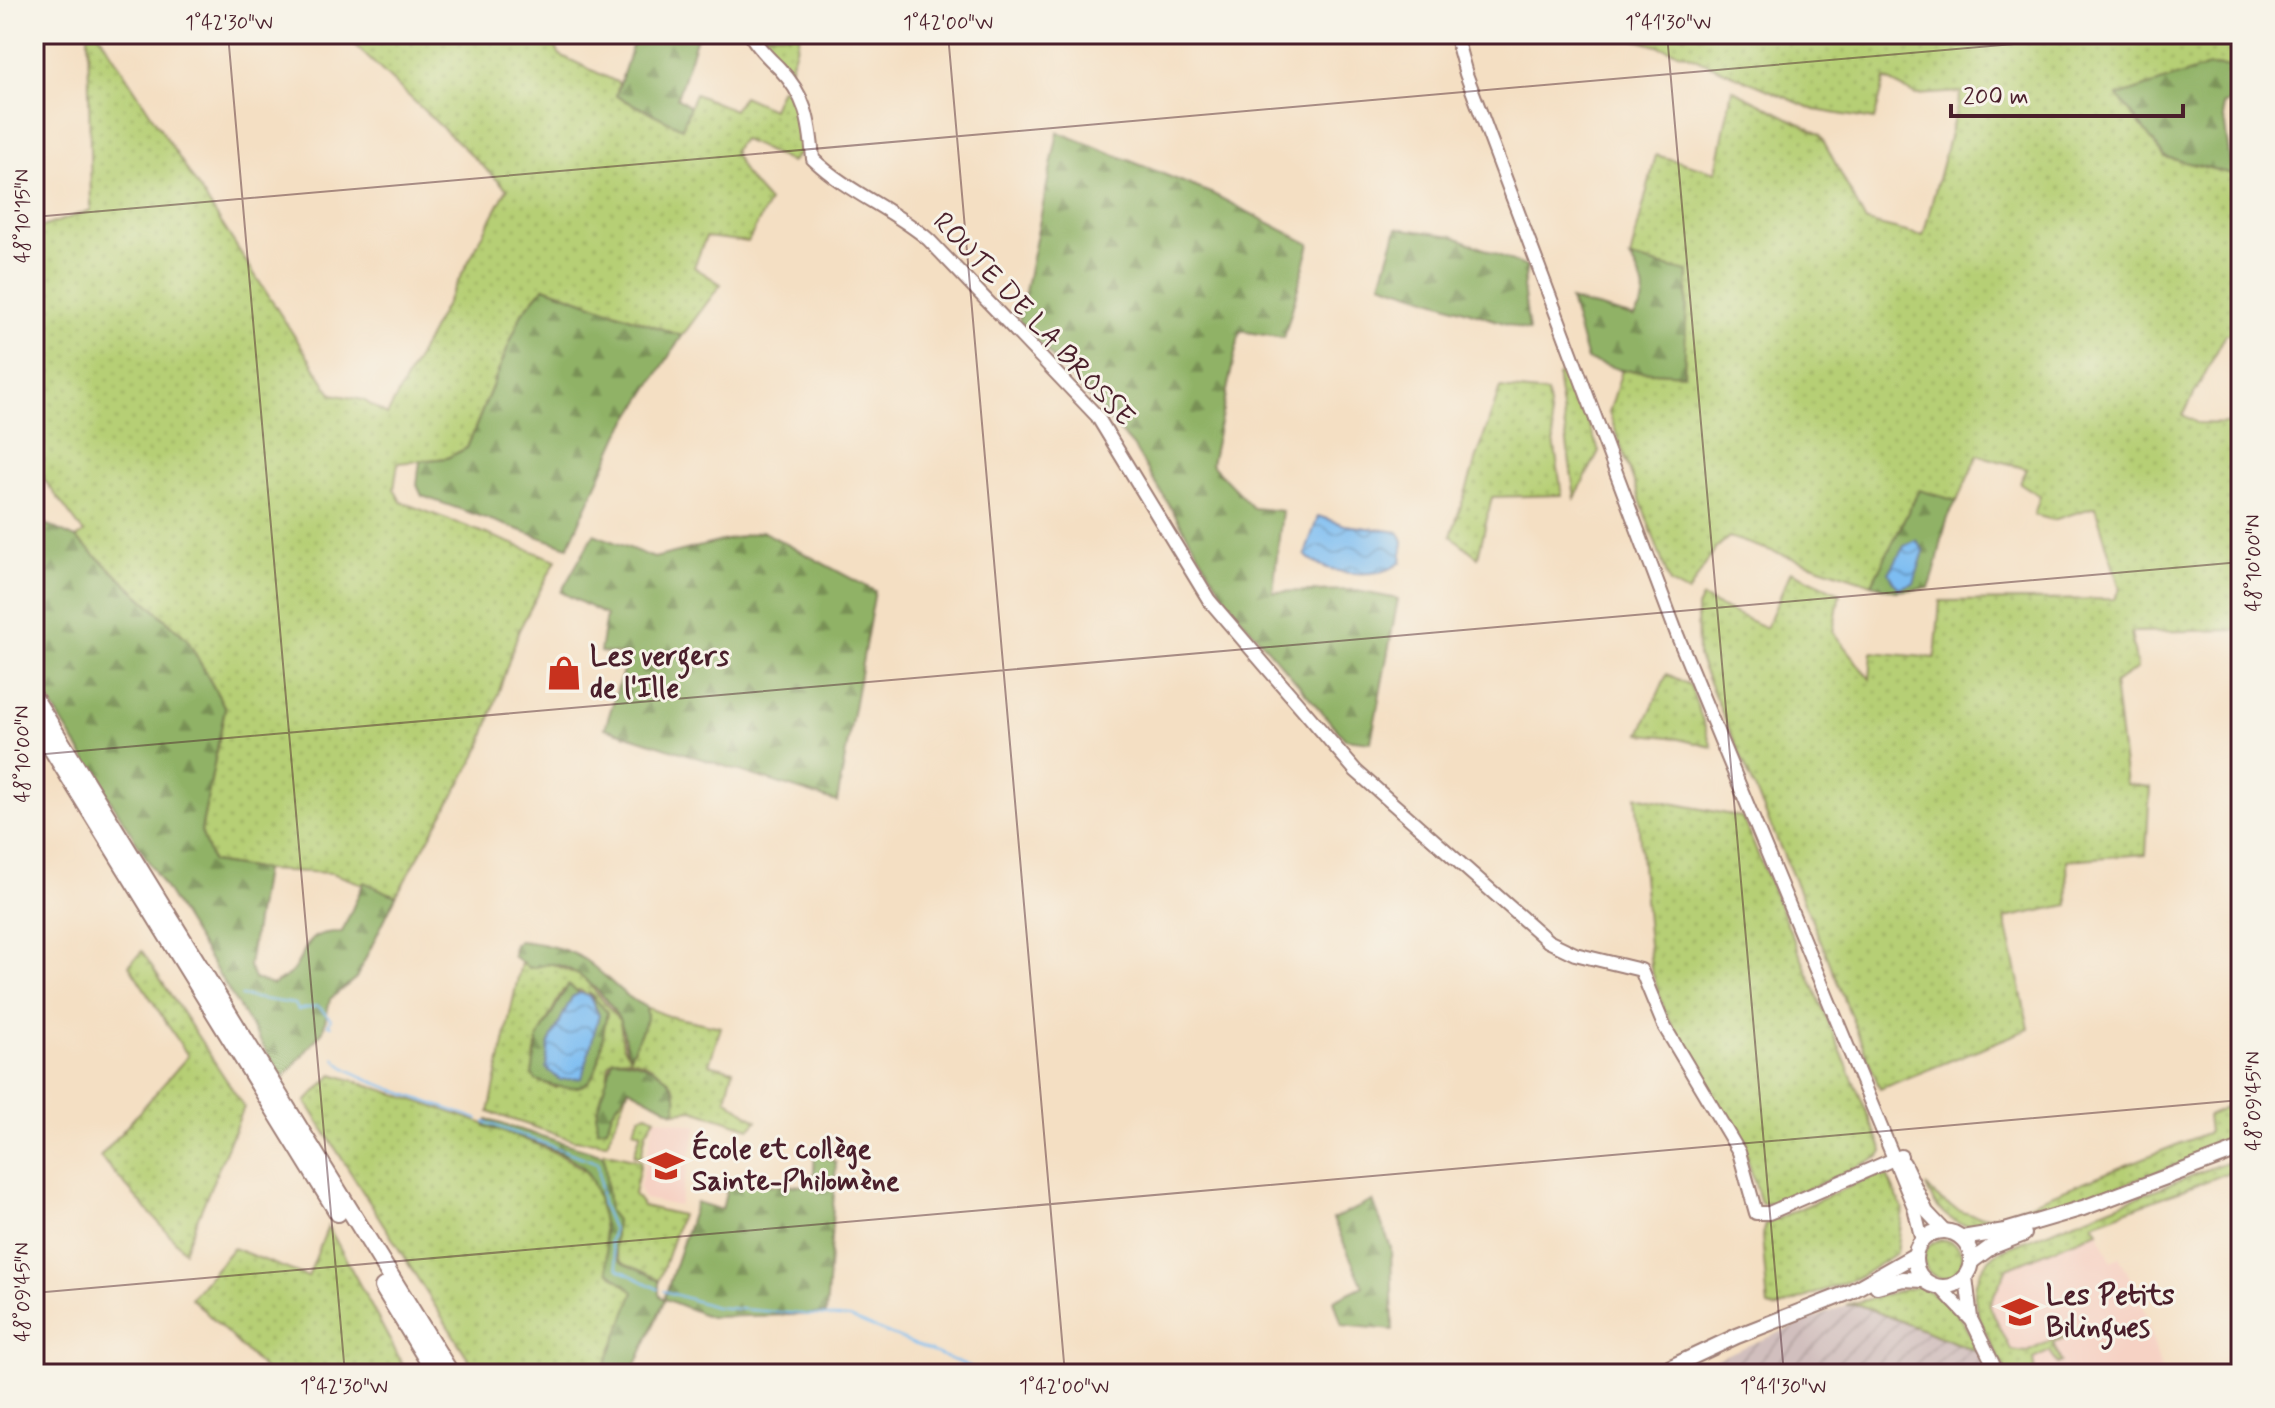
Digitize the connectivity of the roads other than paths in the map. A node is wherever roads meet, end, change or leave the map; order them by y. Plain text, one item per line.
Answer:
1 (750, 34) edge
2 (1455, 34) edge
3 (34, 698) edge
4 (34, 720) edge
5 (2241, 1149) edge
6 (1897, 1158) junction
7 (2083, 1208) junction
8 (1945, 1231) junction
9 (1962, 1238) junction
10 (1922, 1241) junction
11 (1915, 1255) junction
12 (1972, 1261) junction
13 (1966, 1277) junction
14 (1924, 1280) junction
15 (1941, 1288) junction
16 (1850, 1292) junction
17 (1972, 1321) junction
18 (436, 1374) edge
19 (451, 1374) edge
20 (1656, 1374) edge
21 (1998, 1374) edge

1 - 6 street, ROUTE DE LA BROSSE
2 - 6 street
3 - 19 highway
4 - 18 highway
5 - 7 main road
6 - 8 street
6 - 10 street
7 - 9 main road
7 - 12 main road
8 - 9 main road
8 - 10 main road
9 - 12 main road
10 - 11 main road
11 - 14 main road
11 - 16 main road
12 - 13 main road
13 - 15 main road
13 - 17 street
14 - 15 main road
14 - 16 main road
15 - 17 street
16 - 20 main road
17 - 21 street

